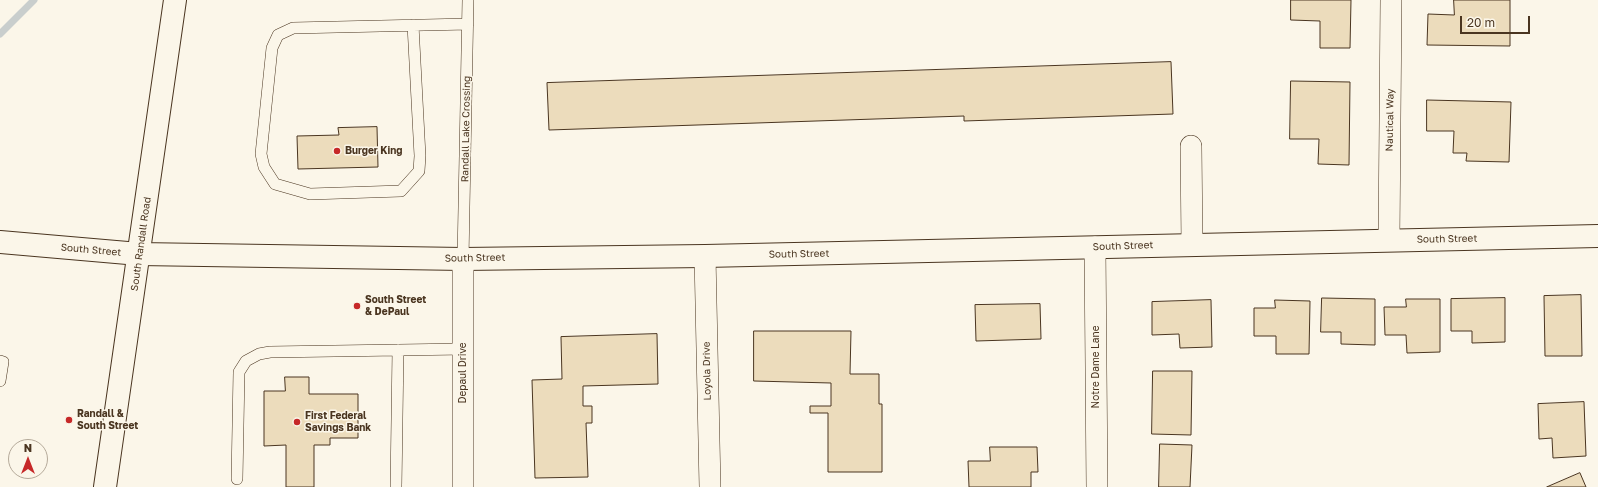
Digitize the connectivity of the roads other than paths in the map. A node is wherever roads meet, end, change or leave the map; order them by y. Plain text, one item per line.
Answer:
1 (175, 0) edge
2 (468, 0) edge
3 (1391, 0) edge
4 (468, 24) junction
5 (413, 25) junction
6 (1191, 146) dead end
7 (1598, 236) edge
8 (1389, 240) junction
9 (0, 242) edge
10 (1192, 244) junction
11 (1095, 247) junction
12 (139, 254) junction
13 (705, 256) junction
14 (463, 259) junction
15 (463, 349) junction
16 (398, 350) junction
17 (0, 361) edge
18 (0, 381) edge
19 (237, 479) dead end
20 (105, 487) edge
21 (396, 487) edge
22 (463, 487) edge
23 (710, 487) edge
24 (1097, 487) edge

1 - 12 street, South Randall Road
2 - 4 lane, Randall Lake Crossing
3 - 8 street, Nautical Way
4 - 5 lane
4 - 14 lane, Randall Lake Crossing
5 - 5 lane
6 - 10 street
7 - 8 street, South Street
8 - 10 street, South Street
9 - 12 street, South Street
10 - 11 street, South Street
11 - 13 street, South Street
11 - 24 street, Notre Dame Lane
12 - 14 street, South Street
12 - 20 street, South Randall Road
13 - 14 street, South Street
13 - 23 street, Loyola Drive
14 - 15 street, Depaul Drive
15 - 16 lane
15 - 22 street, Depaul Drive
16 - 19 lane
16 - 21 lane
17 - 18 lane

